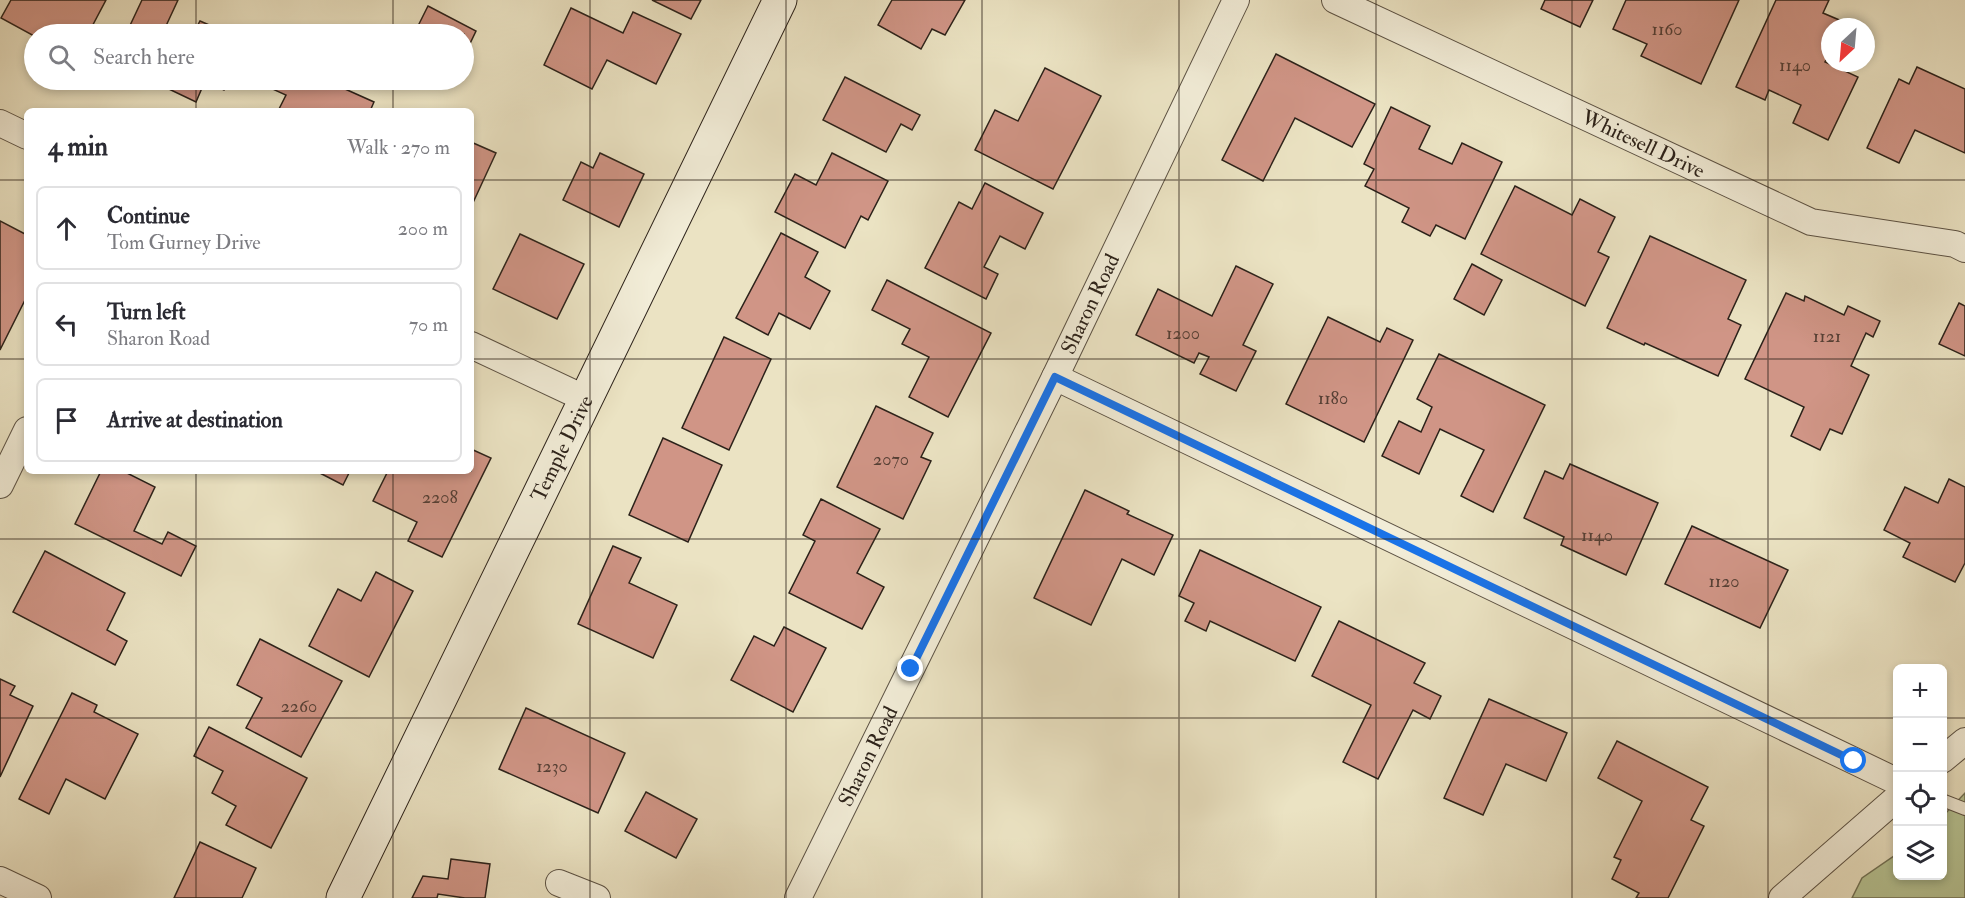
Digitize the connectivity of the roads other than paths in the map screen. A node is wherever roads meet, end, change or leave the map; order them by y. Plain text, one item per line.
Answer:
1 (780, 0) edge
2 (1236, 0) edge
3 (1335, 0) edge
4 (0, 123) edge
5 (24, 135) edge
6 (1965, 249) edge
7 (474, 346) edge
8 (1055, 377) junction
9 (586, 399) junction
10 (24, 436) edge
11 (0, 485) edge
12 (1965, 741) edge
13 (1947, 756) edge
14 (1893, 780) edge
15 (1893, 801) edge
16 (1947, 802) edge
17 (1965, 809) edge
18 (0, 880) edge
19 (559, 883) dead end
20 (38, 898) edge
21 (343, 898) edge
22 (597, 898) edge
23 (798, 898) edge
24 (1782, 898) edge

1 - 9 street, Temple Drive
2 - 8 street, Sharon Road
3 - 6 street, Whitesell Drive
4 - 5 street
7 - 9 street
8 - 14 street
8 - 23 street, Sharon Road
9 - 21 street, Temple Drive
10 - 11 street
12 - 13 street
15 - 24 street
16 - 17 lane
18 - 20 street
19 - 22 street

